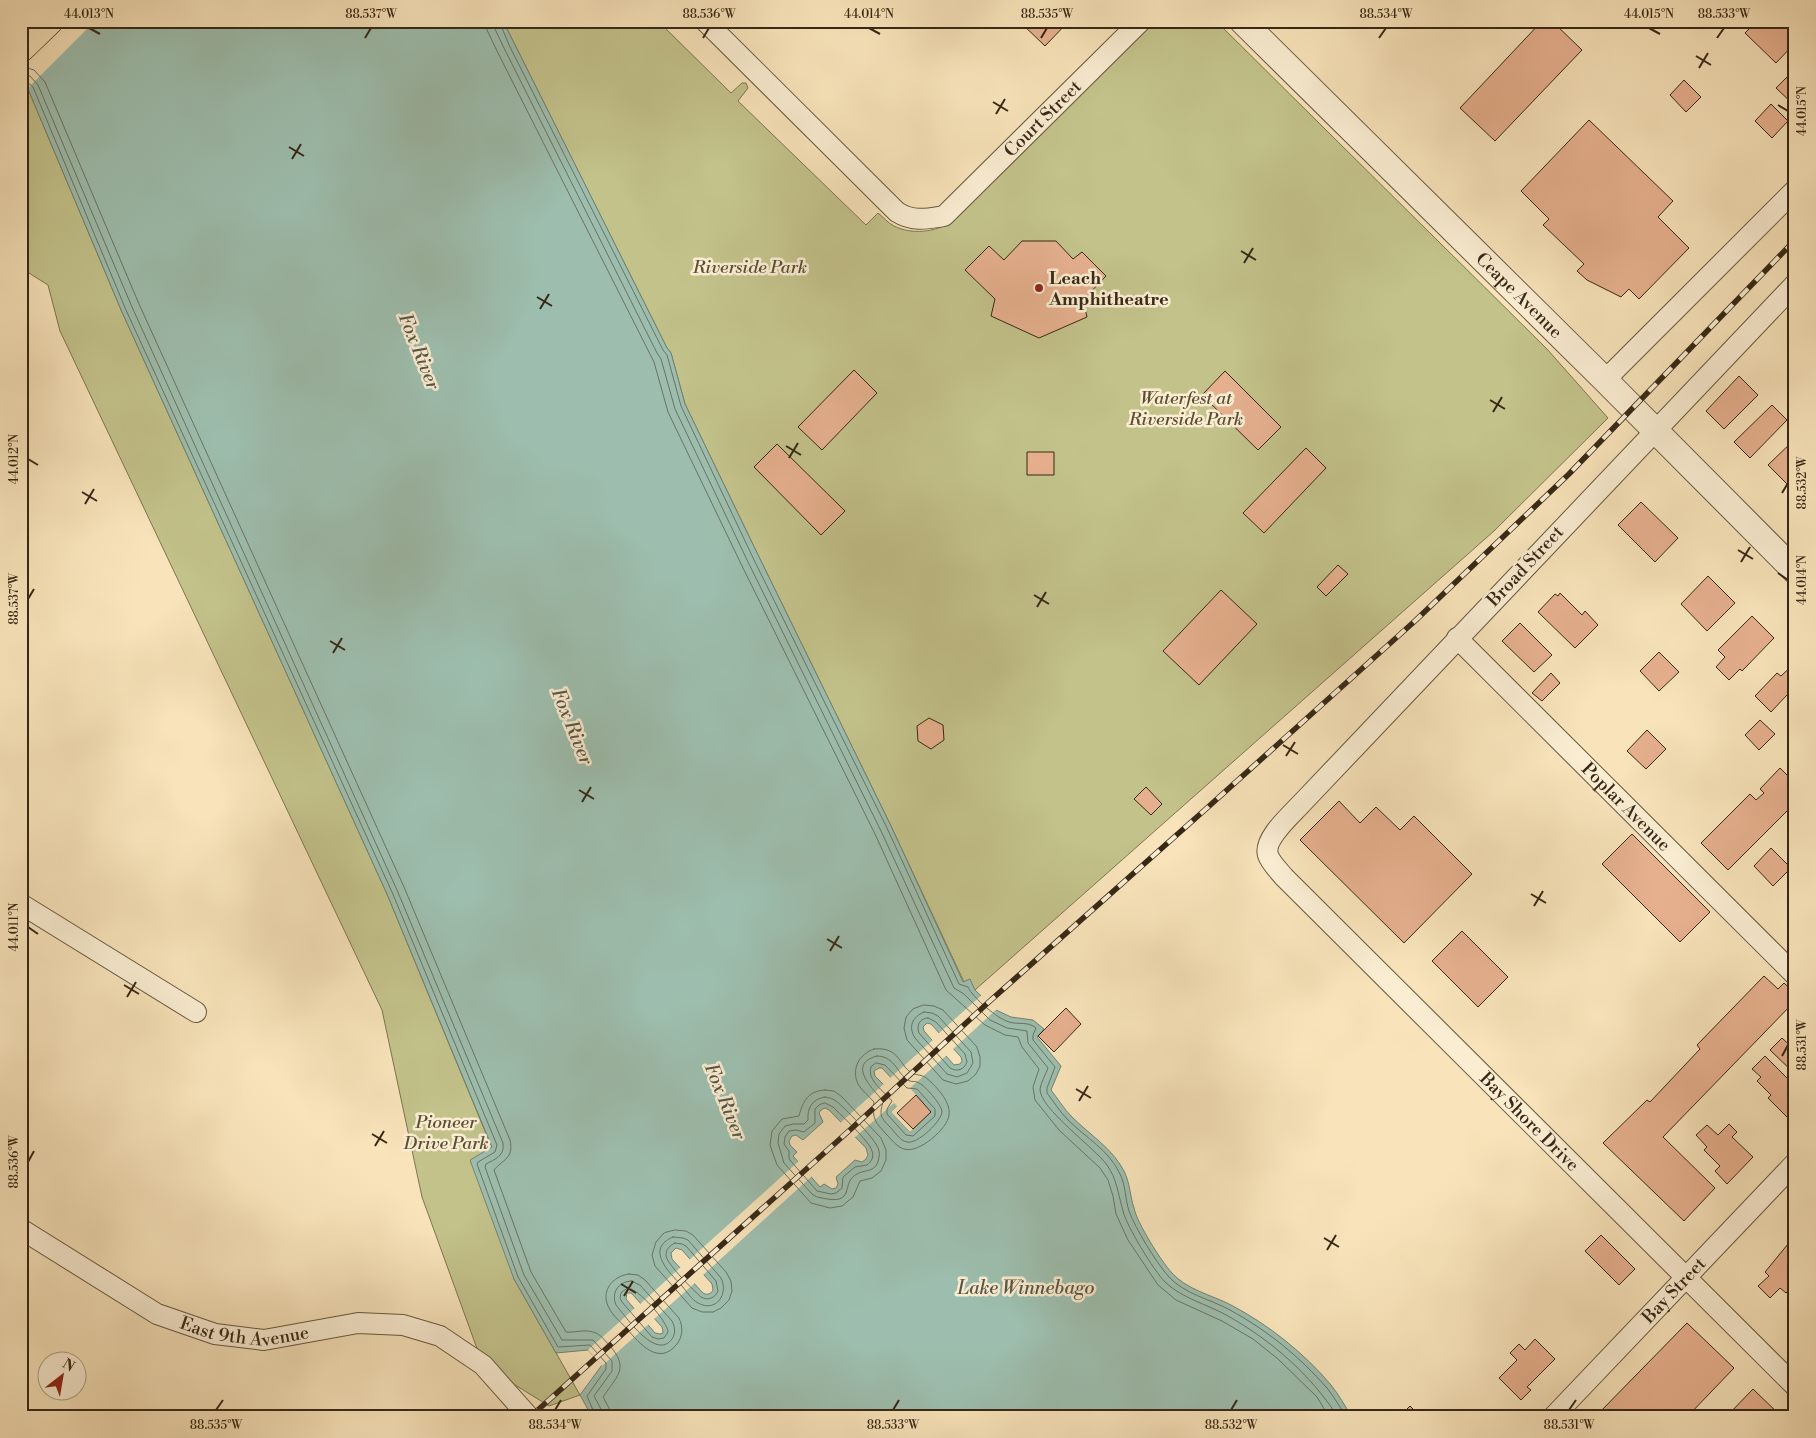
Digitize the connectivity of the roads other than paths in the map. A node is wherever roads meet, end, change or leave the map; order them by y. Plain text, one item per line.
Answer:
1 (48, 21) edge
2 (704, 21) edge
3 (1141, 21) edge
4 (1242, 21) edge
5 (21, 48) edge
6 (1795, 190) edge
7 (1795, 284) edge
8 (1605, 380) junction
9 (1654, 431) junction
10 (1795, 571) edge
11 (1457, 638) junction
12 (1268, 855) joint
13 (21, 904) edge
14 (1795, 975) edge
15 (196, 1012) dead end
16 (1795, 1163) edge
17 (21, 1229) edge
18 (1684, 1277) junction
19 (1795, 1386) edge
20 (529, 1417) edge
21 (1553, 1417) edge

1 - 5 main road
2 - 3 street, Court Street
4 - 8 street, Ceape Avenue
6 - 8 street
7 - 9 street, Broad Street
8 - 9 street, Ceape Avenue
9 - 10 street, Ceape Avenue
9 - 11 street, Broad Street
11 - 12 street, Broad Street
11 - 14 street, Poplar Avenue
12 - 18 street, Bay Shore Drive
13 - 15 street
16 - 18 street, Bay Street
17 - 20 street, East 9th Avenue
18 - 19 street, Bay Shore Drive
18 - 21 street, Bay Street

